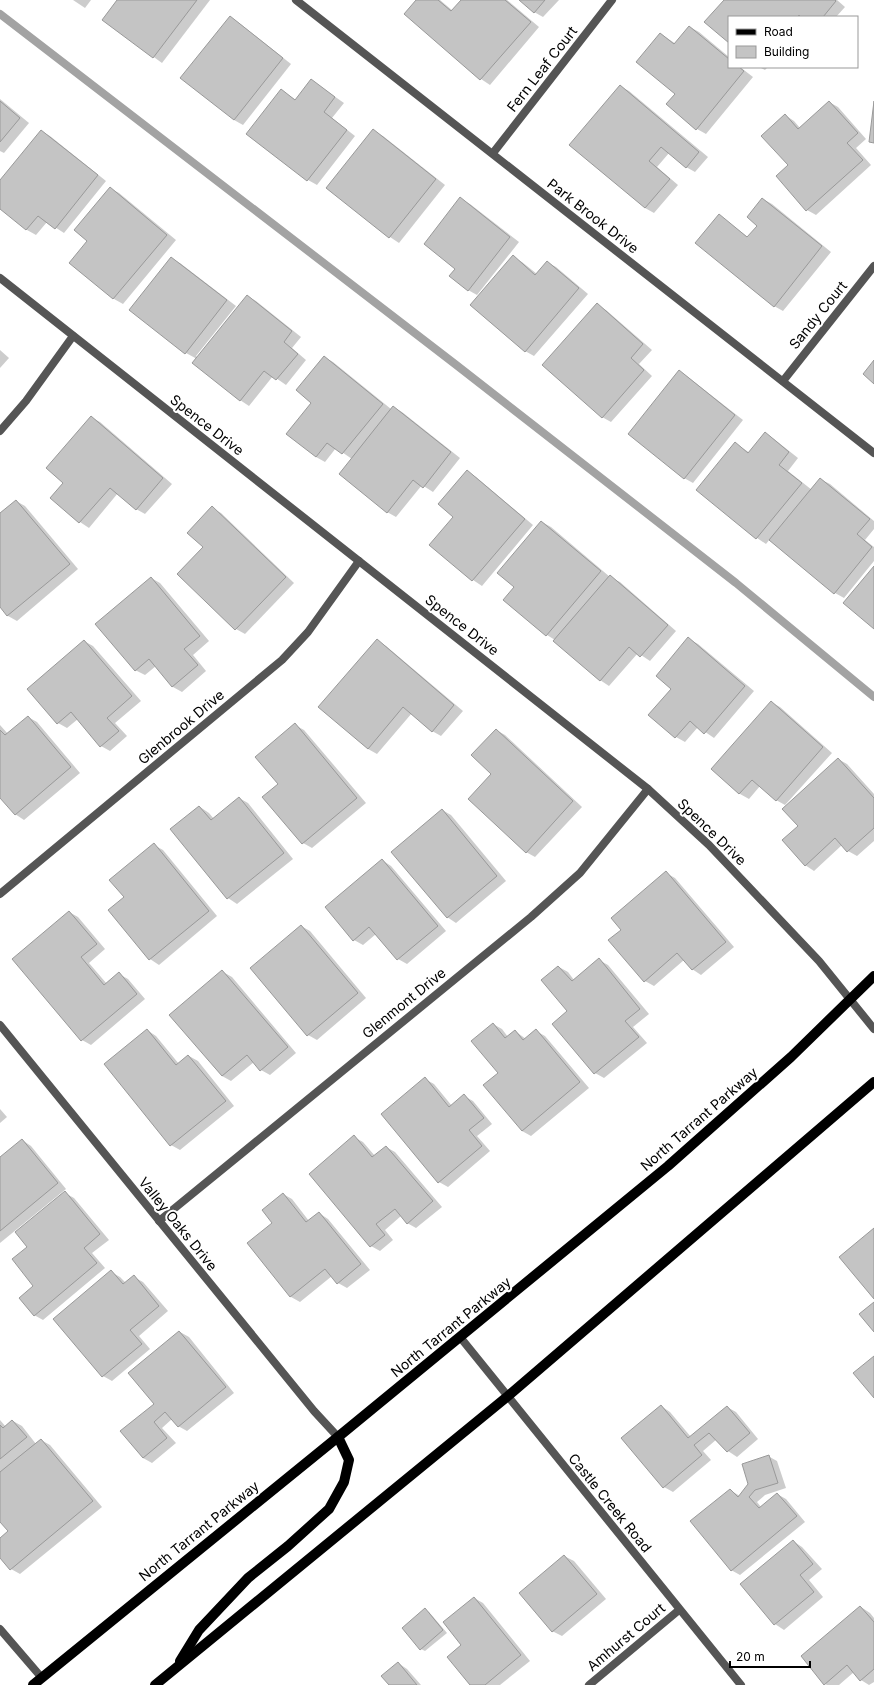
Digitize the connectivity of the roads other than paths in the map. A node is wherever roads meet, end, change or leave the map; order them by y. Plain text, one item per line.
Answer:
1 (296, 0) edge
2 (612, 0) edge
3 (493, 154) junction
4 (874, 266) edge
5 (0, 278) edge
6 (73, 336) junction
7 (783, 381) junction
8 (0, 431) edge
9 (874, 453) edge
10 (359, 561) junction
11 (648, 788) junction
12 (0, 894) edge
13 (874, 976) edge
14 (851, 999) junction
15 (0, 1025) edge
16 (874, 1029) edge
17 (874, 1082) edge
18 (159, 1221) junction
19 (460, 1337) junction
20 (508, 1396) junction
21 (338, 1437) junction
22 (679, 1610) junction
23 (0, 1629) edge
24 (176, 1668) junction
25 (42, 1678) junction
26 (33, 1685) edge
27 (155, 1685) edge
28 (589, 1685) edge
29 (741, 1685) edge

1 - 3 street, Park Brook Drive
2 - 3 street, Fern Leaf Court
3 - 7 street, Park Brook Drive
4 - 7 street, Sandy Court
5 - 6 street, Spence Drive
6 - 8 street
6 - 10 street, Spence Drive
7 - 9 street, Park Brook Drive
10 - 11 street, Spence Drive
10 - 12 street, Glenbrook Drive
11 - 14 street, Spence Drive
11 - 18 street, Glenmont Drive
13 - 14 main road, North Tarrant Parkway
14 - 16 street, Spence Drive
14 - 19 main road, North Tarrant Parkway
15 - 18 street, Valley Oaks Drive
17 - 20 main road
18 - 21 street, Valley Oaks Drive
19 - 20 street, Castle Creek Road
19 - 21 main road, North Tarrant Parkway
20 - 22 street, Castle Creek Road
20 - 24 main road
21 - 24 main road
21 - 25 main road, North Tarrant Parkway
22 - 28 street, Amhurst Court
22 - 29 street, Castle Creek Road
23 - 25 street
24 - 27 main road
25 - 26 main road, North Tarrant Parkway

